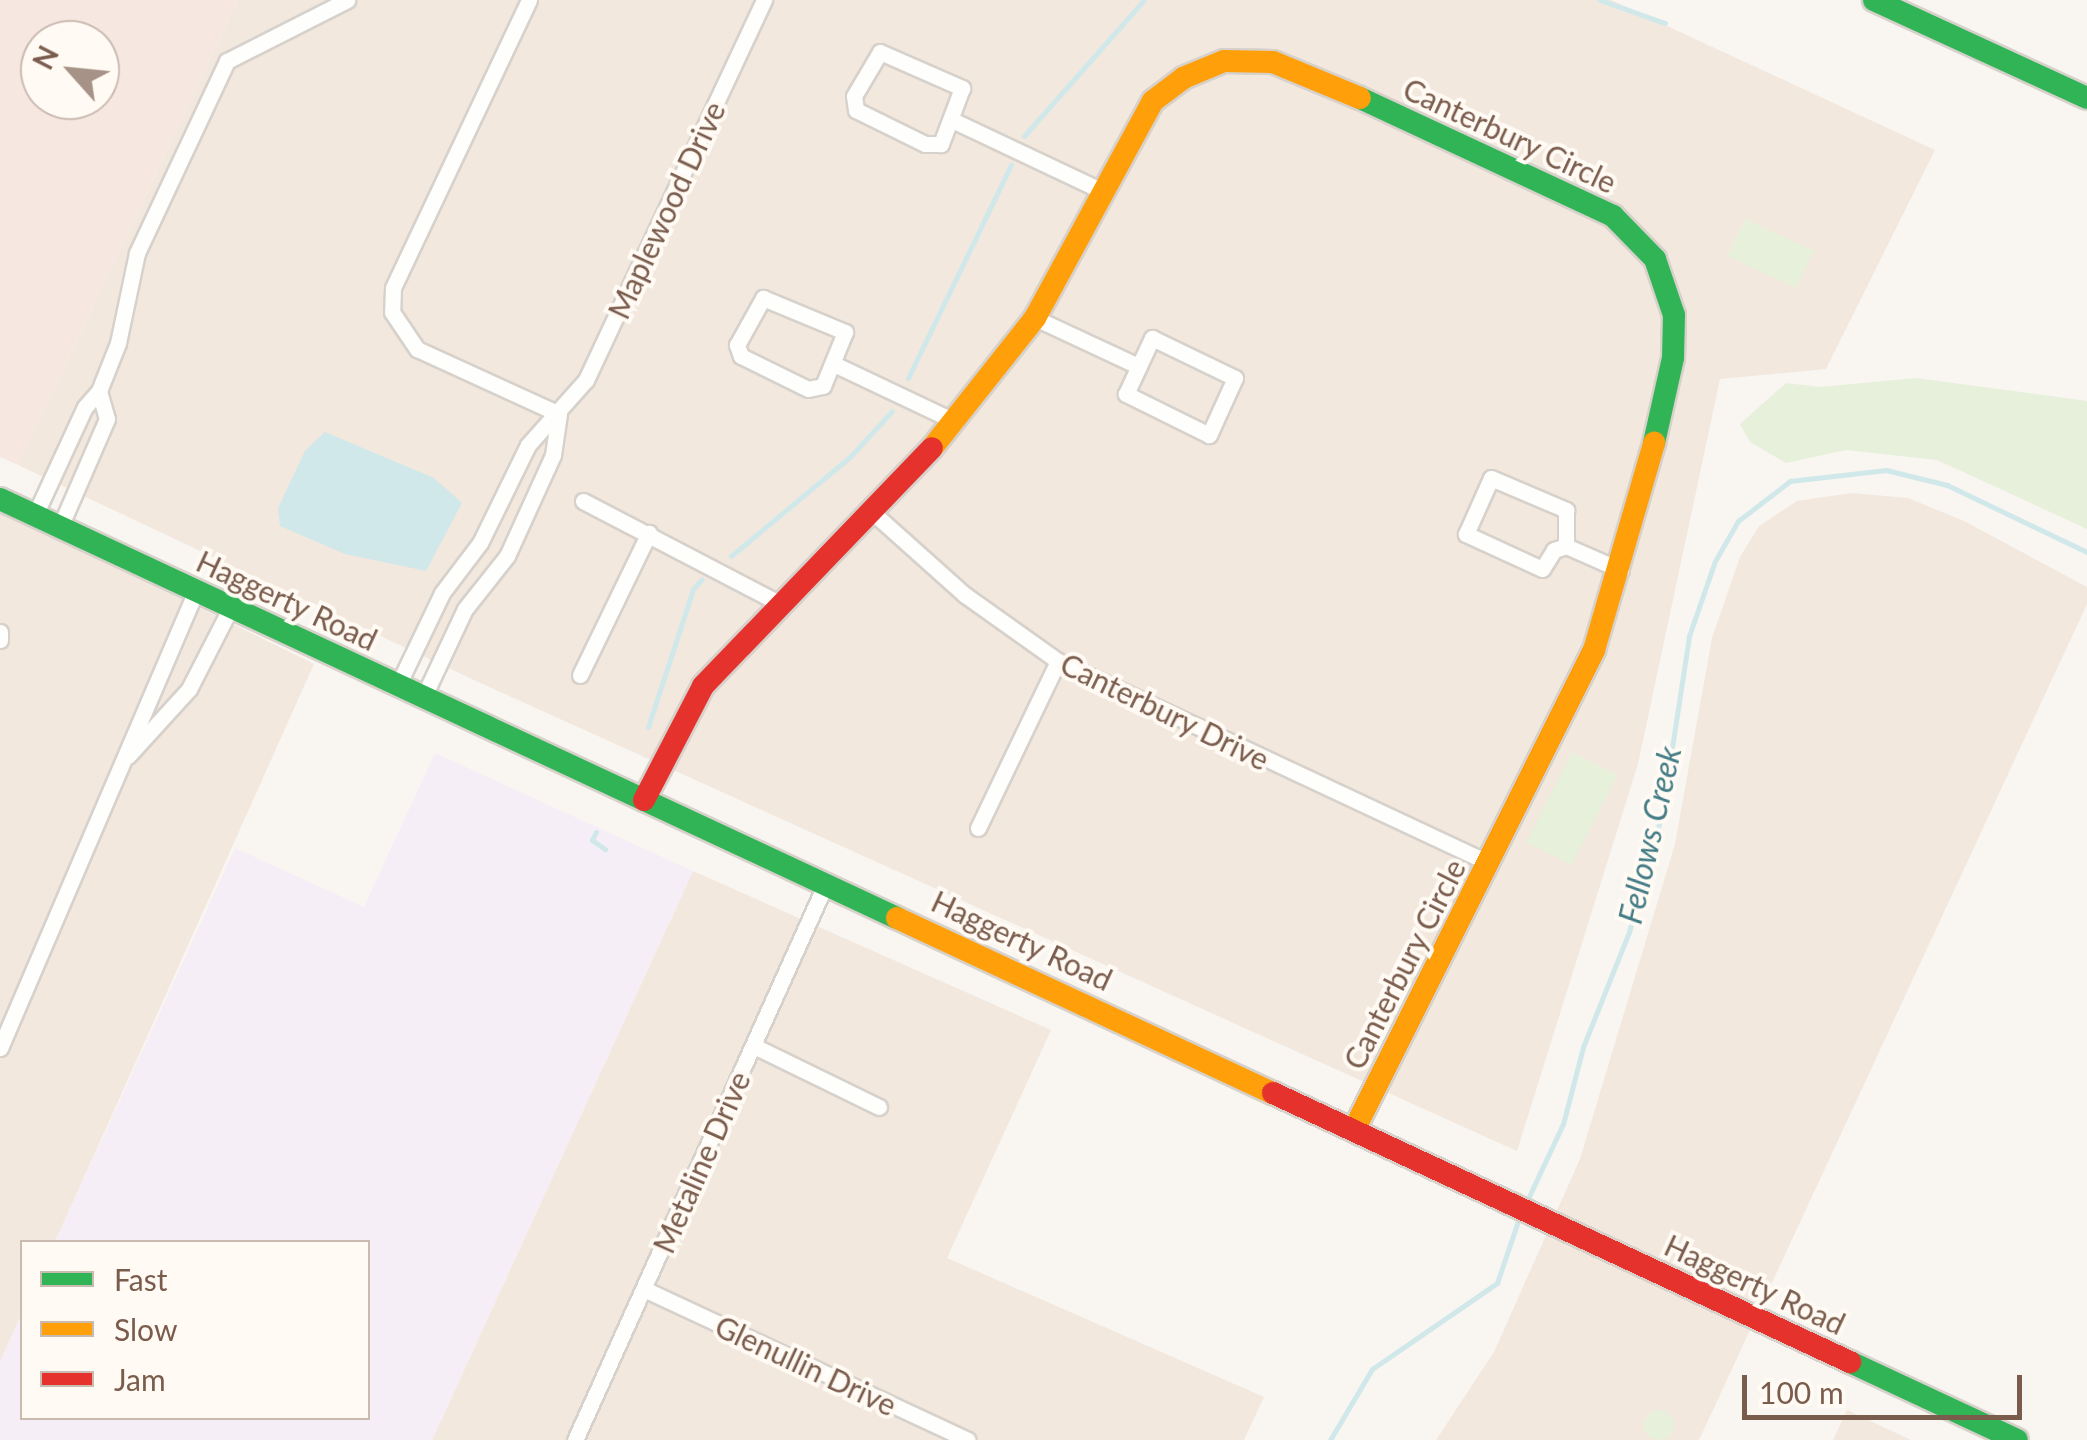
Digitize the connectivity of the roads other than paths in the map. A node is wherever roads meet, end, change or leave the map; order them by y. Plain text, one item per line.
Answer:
1 (347, 0) edge
2 (529, 0) edge
3 (764, 0) edge
4 (1874, 0) edge
5 (2087, 98) edge
6 (952, 120) junction
7 (1102, 191) junction
8 (1035, 318) junction
9 (836, 364) junction
10 (1136, 366) junction
11 (99, 391) junction
12 (558, 414) junction
13 (956, 422) junction
14 (0, 498) edge
15 (583, 501) dead end
16 (871, 511) junction
17 (34, 515) junction
18 (60, 527) junction
19 (648, 532) junction
20 (1566, 546) junction
21 (1621, 570) junction
22 (196, 590) junction
23 (779, 603) junction
24 (231, 607) junction
25 (0, 632) edge
26 (0, 640) edge
27 (1058, 660) junction
28 (580, 676) dead end
29 (398, 685) junction
30 (424, 696) junction
31 (122, 763) junction
32 (644, 800) junction
33 (978, 828) dead end
34 (1488, 863) junction
35 (826, 883) junction
36 (754, 1046) junction
37 (0, 1048) edge
38 (879, 1107) dead end
39 (1355, 1128) junction
40 (644, 1289) junction
41 (575, 1440) edge
42 (968, 1440) edge
43 (2017, 1440) edge

1 - 11 street
2 - 12 street
3 - 12 street, Maplewood Drive
4 - 5 main road
6 - 6 street
6 - 7 street
7 - 8 main road, Canterbury Circle
7 - 21 main road, Canterbury Circle
8 - 10 street
8 - 13 main road, Canterbury Circle
9 - 9 street
9 - 13 street
10 - 10 street
11 - 17 street
11 - 18 street
12 - 29 street, Maplewood Drive
12 - 30 street, Maplewood Drive
13 - 16 main road, Canterbury Circle
14 - 17 main road, Haggerty Road
15 - 19 street
16 - 23 main road, Canterbury Circle
16 - 27 street, Canterbury Drive
17 - 18 main road, Haggerty Road
18 - 22 main road, Haggerty Road
19 - 23 street
19 - 28 street
20 - 20 street
20 - 21 street
21 - 34 main road, Canterbury Circle
22 - 24 main road, Haggerty Road
22 - 31 street
23 - 32 main road, Canterbury Circle
24 - 29 main road, Haggerty Road
24 - 31 street
25 - 26 street
27 - 33 street
27 - 34 street, Canterbury Drive
29 - 30 main road, Haggerty Road
30 - 32 main road, Haggerty Road
31 - 37 street
32 - 35 main road, Haggerty Road
34 - 39 main road, Canterbury Circle
35 - 36 street, Metaline Drive
35 - 39 main road, Haggerty Road
36 - 38 street
36 - 40 street, Metaline Drive
39 - 43 main road, Haggerty Road
40 - 41 street, Metaline Drive
40 - 42 street, Glenullin Drive

